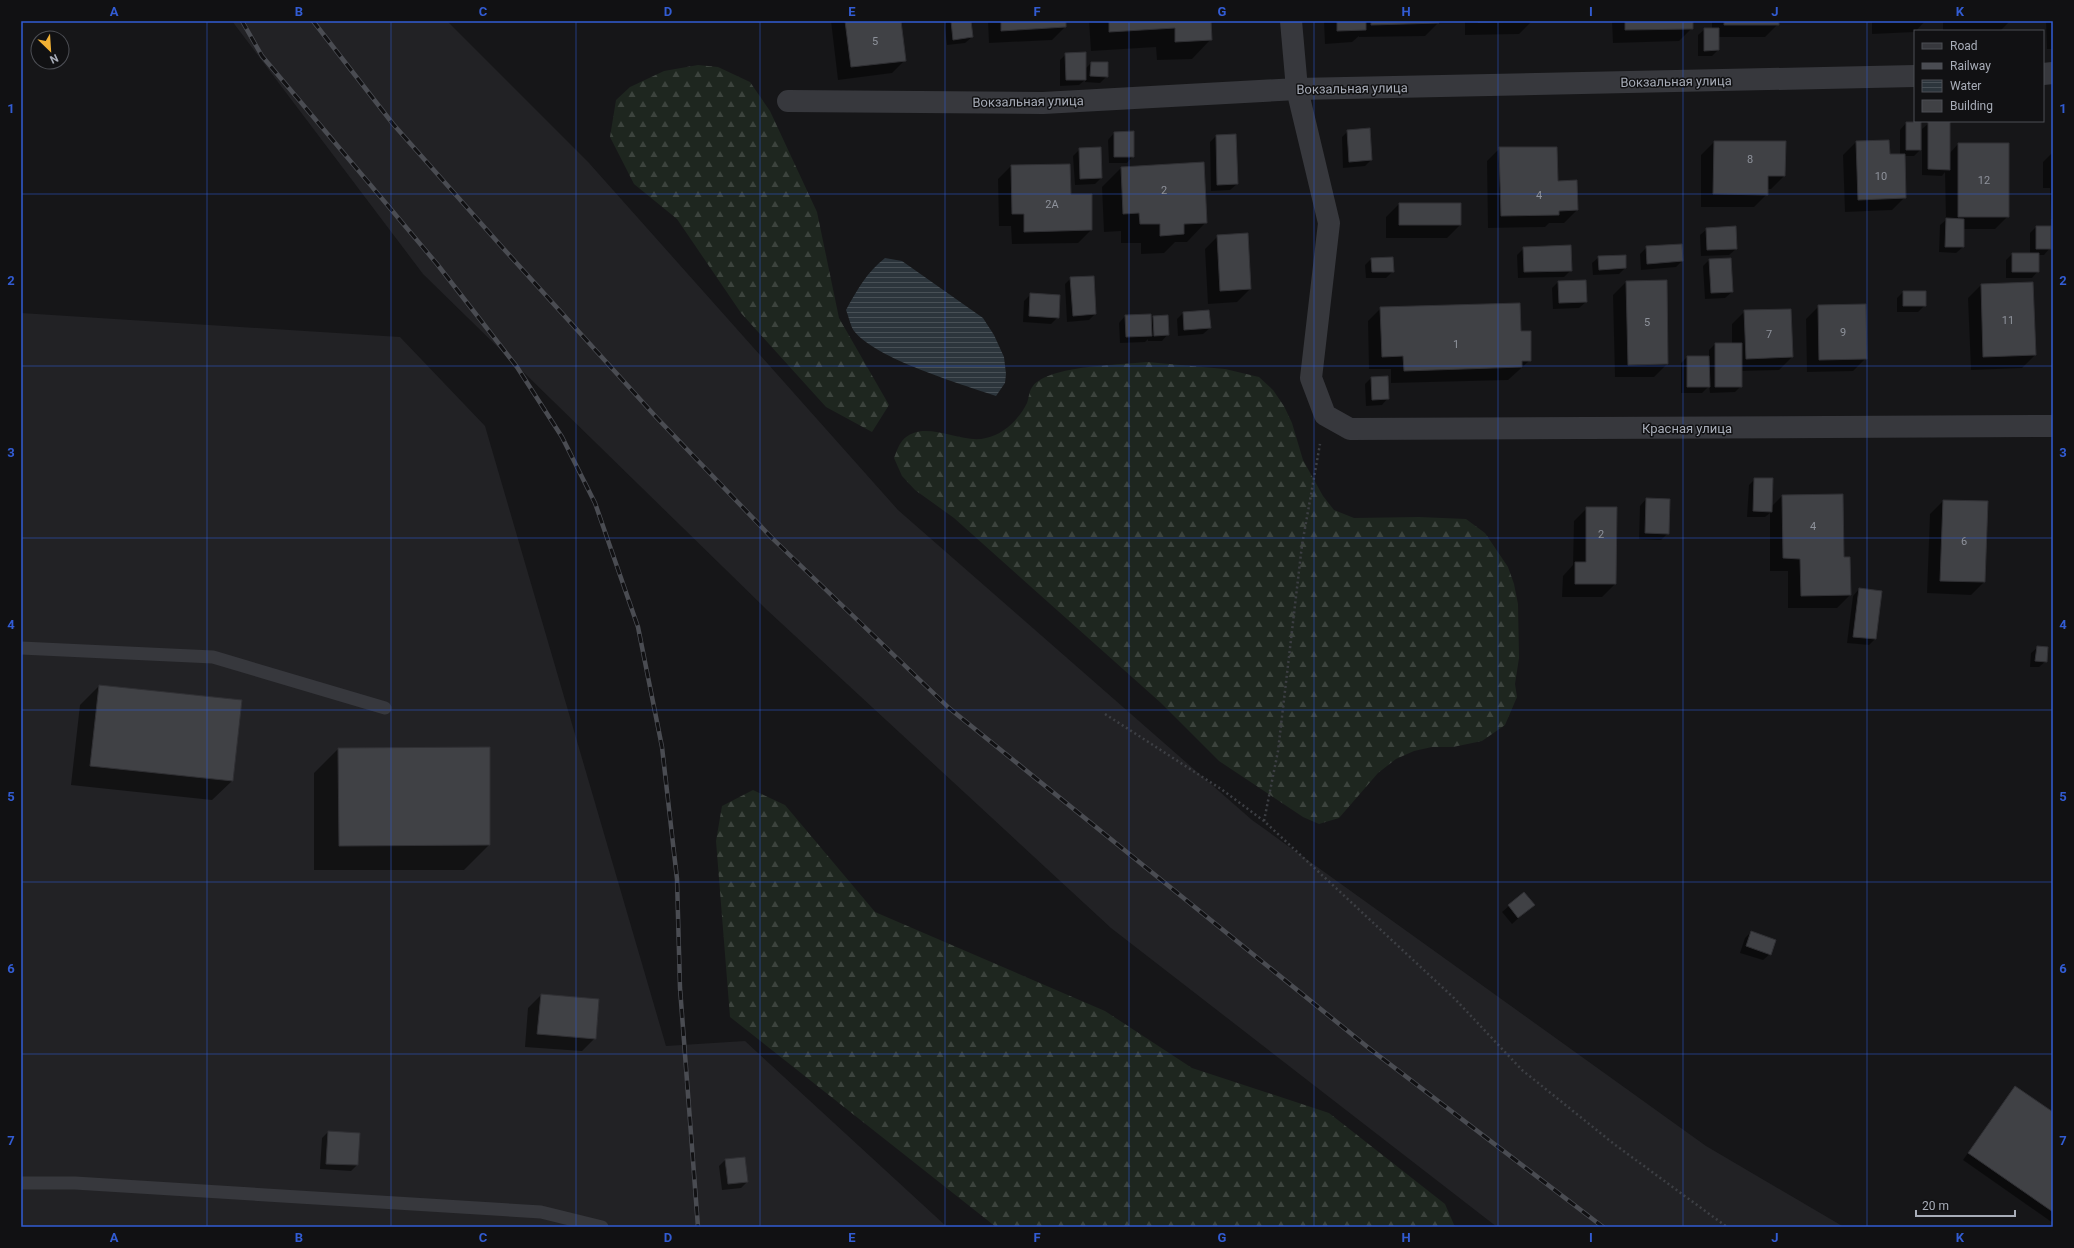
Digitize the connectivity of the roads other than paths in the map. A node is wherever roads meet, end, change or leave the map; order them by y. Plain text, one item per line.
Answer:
1 (1291, 21) edge
2 (1914, 76) edge
3 (1297, 89) junction
4 (788, 101) dead end
5 (2053, 426) edge
6 (21, 648) edge
7 (385, 708) dead end
8 (21, 1183) edge
9 (602, 1227) edge

1 - 3 street
2 - 3 street, Вокзальная улица
3 - 4 street, Вокзальная улица
3 - 5 street, Красная улица
6 - 7 lane
8 - 9 lane

